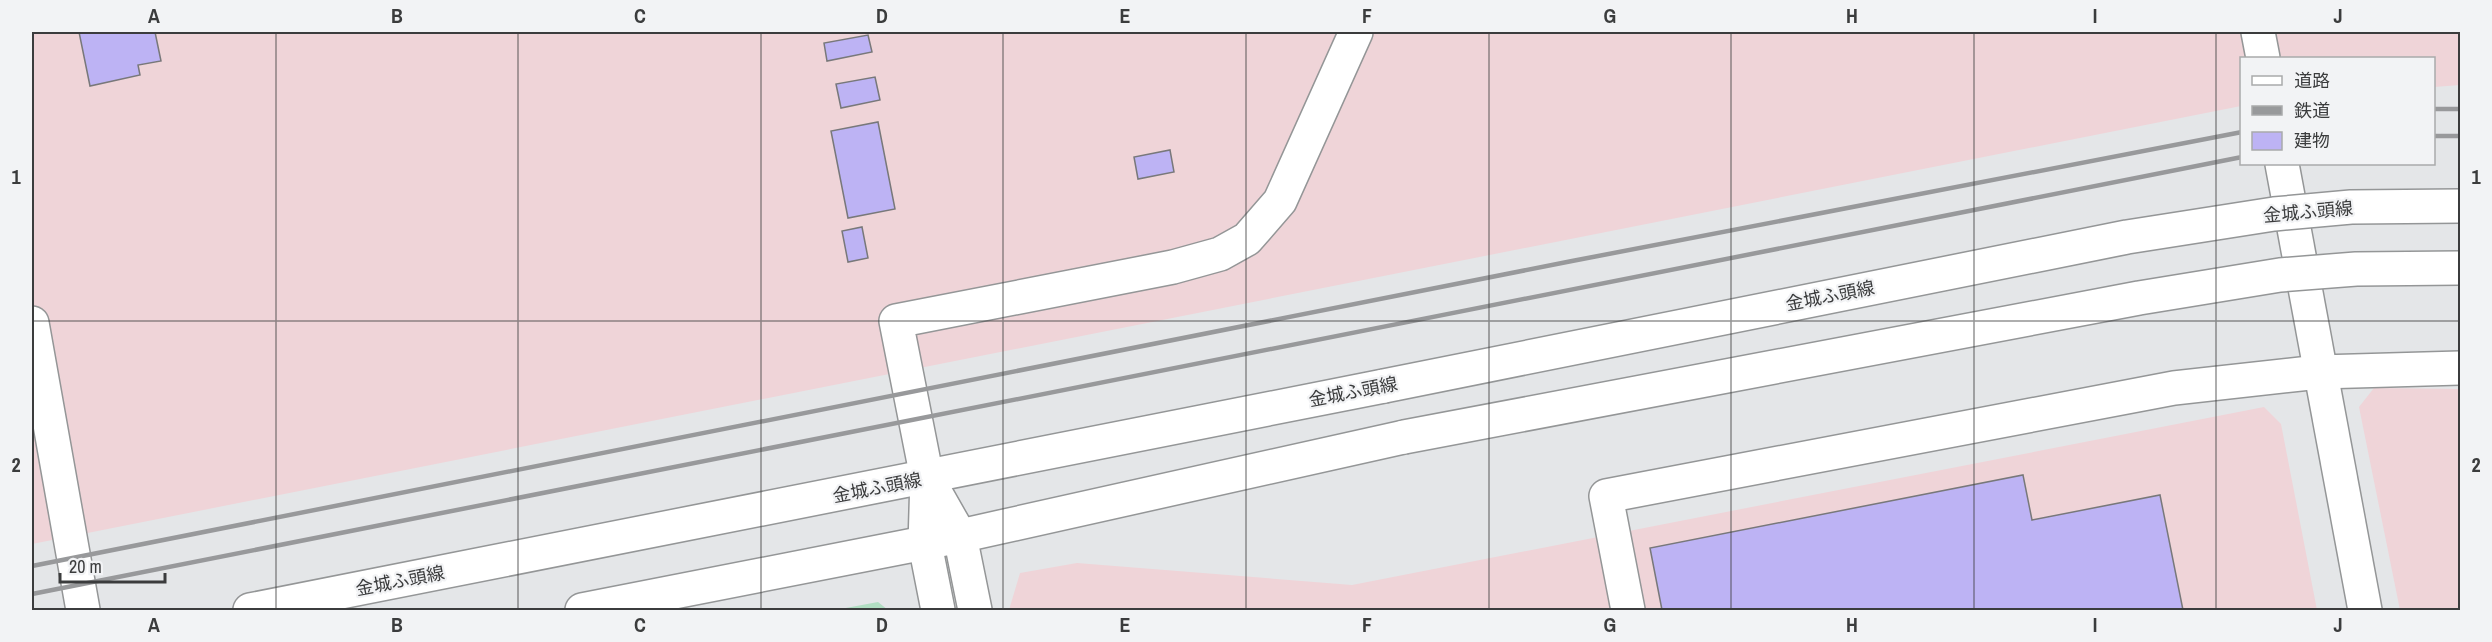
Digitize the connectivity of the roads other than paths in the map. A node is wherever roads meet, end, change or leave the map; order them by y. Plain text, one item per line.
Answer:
1 (1356, 32) edge
2 (2258, 32) edge
3 (2263, 57) edge
4 (2282, 165) edge
5 (2460, 206) edge
6 (2460, 268) edge
7 (32, 322) edge
8 (2460, 368) edge
9 (2319, 372) junction
10 (927, 478) junction
11 (960, 536) junction
12 (925, 544) junction
13 (83, 610) edge
14 (250, 610) edge
15 (582, 610) edge
16 (938, 610) edge
17 (975, 610) edge
18 (1628, 610) edge
19 (2365, 610) edge

1 - 10 main road
2 - 3 main road
4 - 9 main road
5 - 10 main road, 金城ふ頭線, bridge
6 - 11 main road, bridge
7 - 13 main road
8 - 9 main road
9 - 18 main road
9 - 19 main road
10 - 11 main road
10 - 12 main road
10 - 14 main road, 金城ふ頭線
11 - 12 main road
11 - 17 main road
12 - 15 main road
12 - 16 main road

